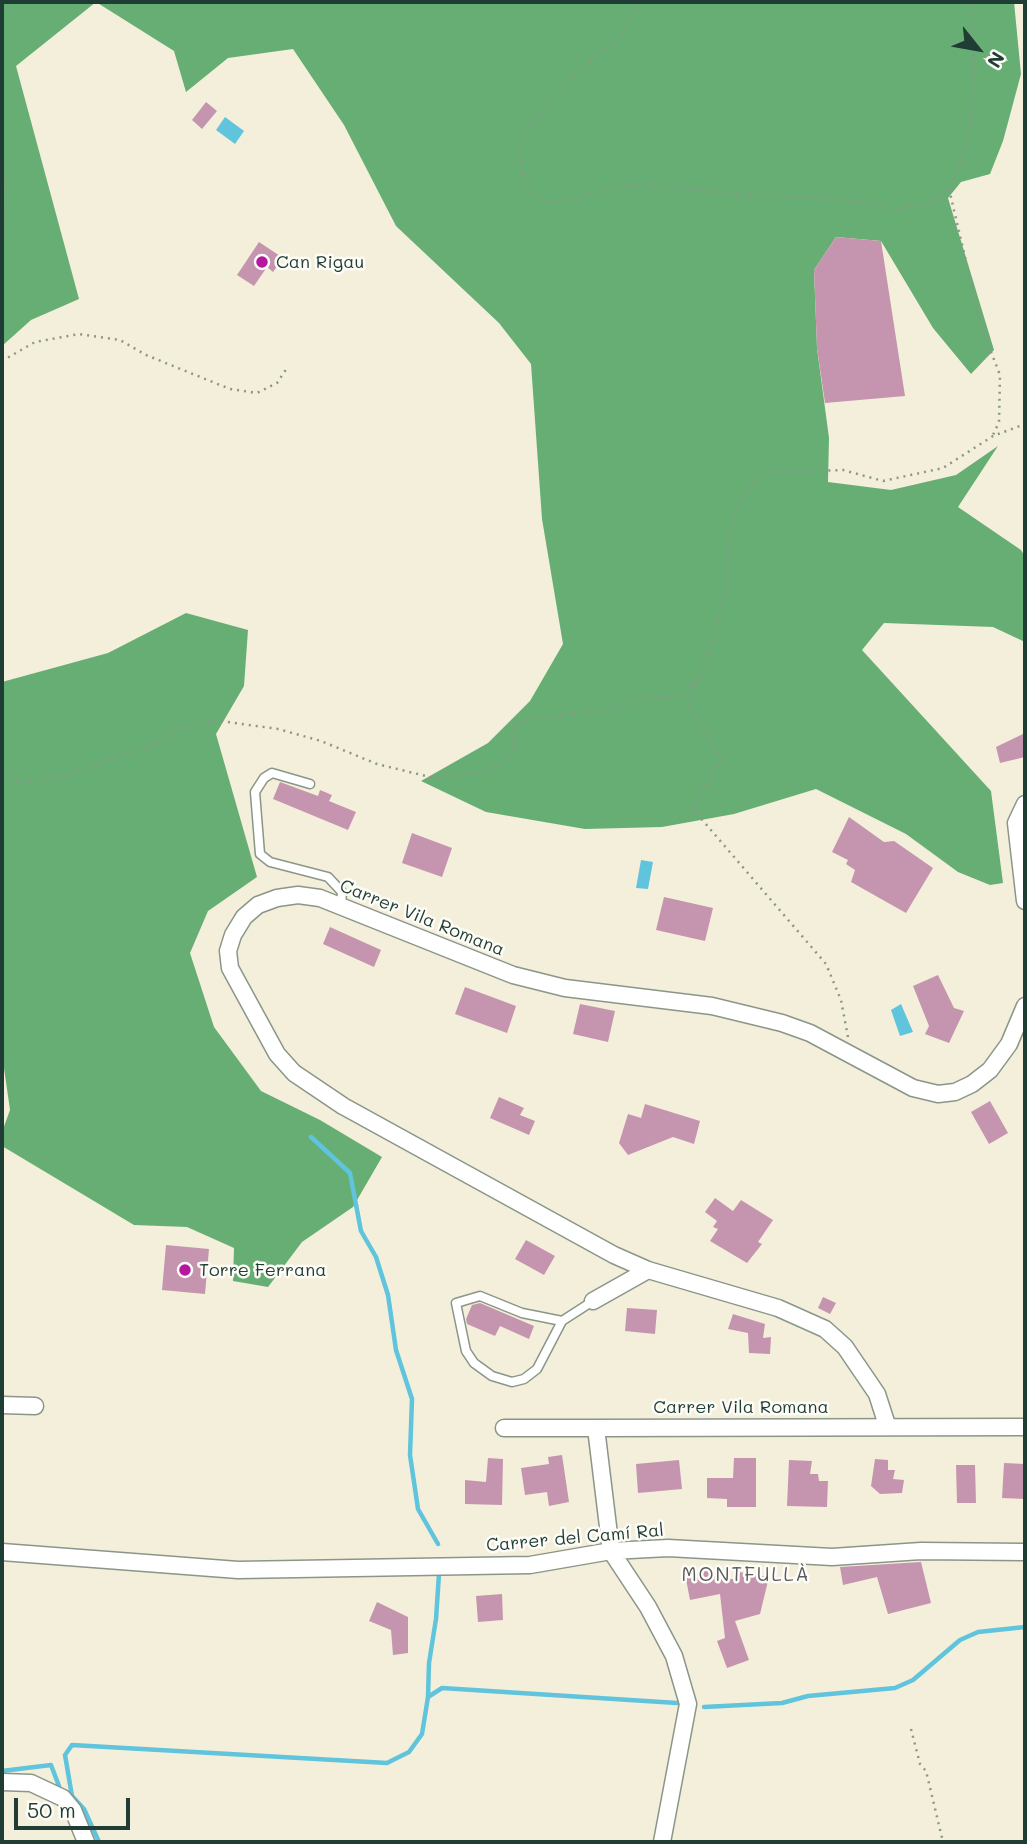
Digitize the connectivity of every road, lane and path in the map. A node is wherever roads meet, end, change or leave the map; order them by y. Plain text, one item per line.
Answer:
1 (639, 2) edge
2 (972, 2) edge
3 (2, 163) edge
4 (949, 189) junction
5 (2, 242) edge
6 (2, 360) edge
7 (287, 368) dead end
8 (1025, 424) edge
9 (993, 436) junction
10 (699, 677) junction
11 (2, 780) edge
12 (310, 784) dead end
13 (1025, 804) edge
14 (1025, 901) edge
15 (341, 905) junction
16 (1025, 1006) edge
17 (851, 1054) junction
18 (648, 1270) junction
19 (593, 1301) joint
20 (562, 1321) junction
21 (2, 1405) edge
22 (34, 1406) dead end
23 (887, 1425) junction
24 (1025, 1427) edge
25 (504, 1428) dead end
26 (596, 1428) junction
27 (611, 1551) junction
28 (2, 1552) edge
29 (1025, 1552) edge
30 (911, 1729) dead end
31 (2, 1782) edge
32 (86, 1842) edge
33 (662, 1842) edge
34 (943, 1842) edge

1 - 4 path
2 - 4 path
3 - 5 path
4 - 9 path
6 - 7 path
8 - 9 path
9 - 10 path
10 - 11 path
10 - 17 path
12 - 15 lane
13 - 14 street
15 - 17 street, Carrer Vila Romana
15 - 18 street, Carrer Vila Romana
16 - 17 street, Carrer Vila Romana
18 - 19 street
18 - 23 street, Carrer Vila Romana
19 - 20 lane
20 - 20 lane
21 - 22 street
23 - 24 street, Carrer Vila Romana
23 - 26 street, Carrer Vila Romana
25 - 26 street, Carrer Vila Romana
26 - 27 street
27 - 28 street, Carrer del Camí Ral
27 - 29 street, Carrer del Camí Ral
27 - 33 street
30 - 34 path
31 - 32 street

